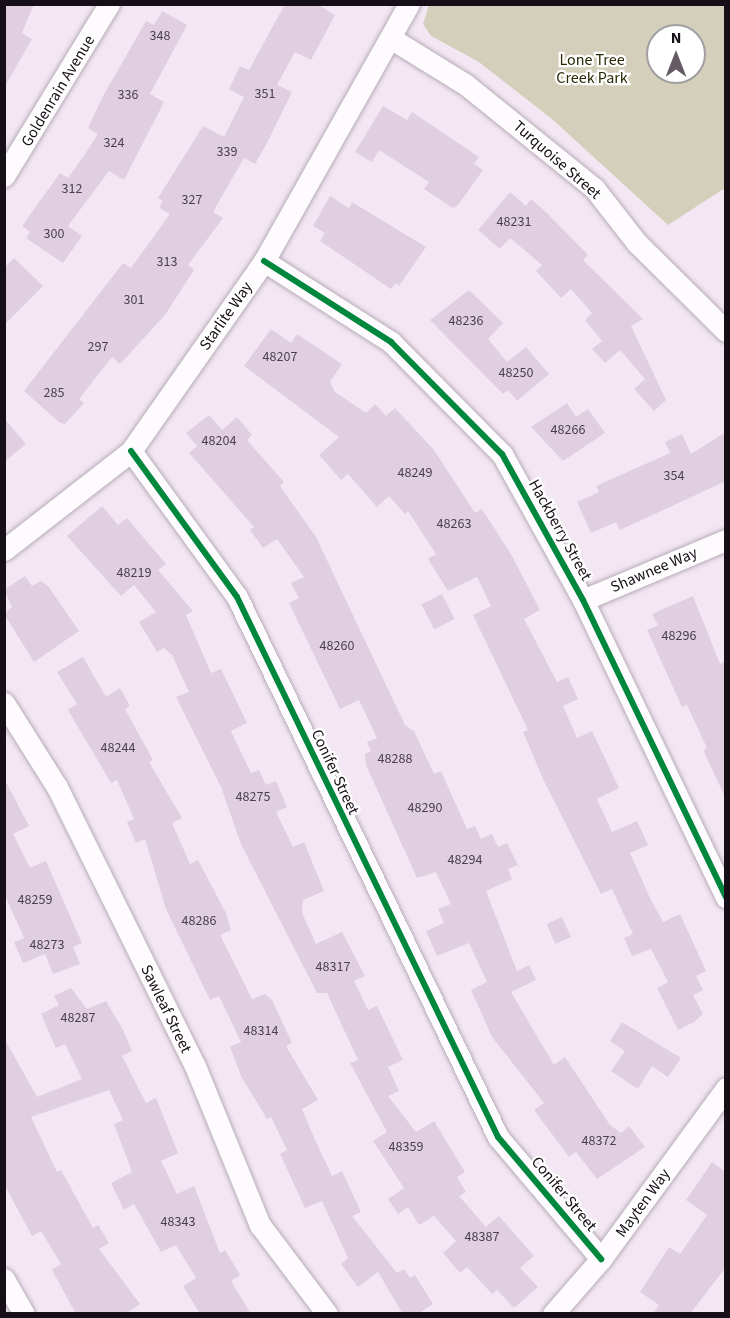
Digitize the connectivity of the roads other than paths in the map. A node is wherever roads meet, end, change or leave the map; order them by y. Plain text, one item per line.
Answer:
1 (109, 4) edge
2 (409, 4) edge
3 (392, 39) junction
4 (4, 176) edge
5 (264, 261) junction
6 (726, 331) edge
7 (131, 451) junction
8 (726, 540) edge
9 (4, 550) edge
10 (584, 600) junction
11 (4, 703) edge
12 (726, 897) edge
13 (722, 1101) edge
14 (602, 1259) junction
15 (4, 1280) edge
16 (24, 1314) edge
17 (327, 1314) edge
18 (553, 1314) edge

1 - 4 street, Goldenrain Avenue
2 - 3 street, Starlite Way
3 - 5 street, Starlite Way
3 - 6 street, Turquoise Street
5 - 7 street, Starlite Way
5 - 10 street, Hackberry Street
7 - 9 street, Starlite Way
7 - 14 street, Conifer Street
8 - 10 street, Shawnee Way
10 - 12 street, Hackberry Street
11 - 17 street, Sawleaf Street
13 - 14 street, Mayten Way
14 - 18 street, Mayten Way
15 - 16 street

